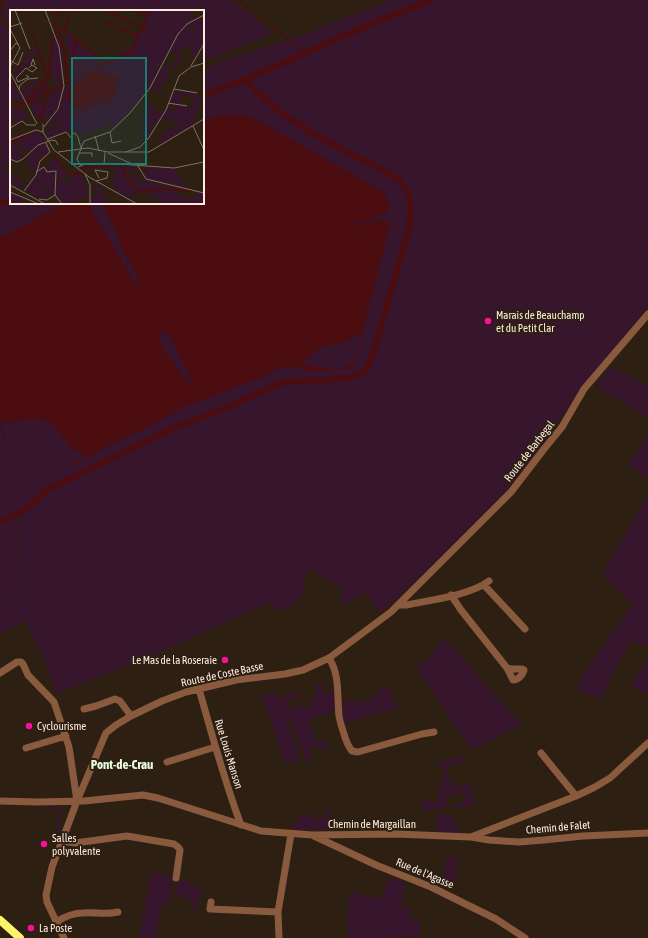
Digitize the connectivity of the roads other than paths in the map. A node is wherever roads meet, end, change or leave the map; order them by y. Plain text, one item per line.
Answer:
1 (648, 314) edge
2 (413, 590) joint
3 (450, 595) junction
4 (400, 604) junction
5 (525, 629) dead end
6 (329, 658) junction
7 (506, 668) dead end
8 (0, 673) edge
9 (199, 689) junction
10 (84, 709) dead end
11 (131, 716) junction
12 (434, 732) dead end
13 (66, 736) junction
14 (648, 743) edge
15 (215, 747) junction
16 (26, 748) dead end
17 (541, 753) dead end
18 (168, 762) dead end
19 (576, 796) junction
20 (0, 801) edge
21 (62, 801) junction
22 (77, 801) junction
23 (70, 819) junction
24 (241, 825) junction
25 (493, 829) junction
26 (648, 833) edge
27 (291, 834) junction
28 (312, 835) junction
29 (471, 837) junction
30 (62, 841) junction
31 (505, 841) junction
32 (176, 878) dead end
33 (211, 902) dead end
34 (118, 912) dead end
35 (278, 912) junction
36 (0, 920) edge
37 (56, 922) junction
38 (20, 938) edge
39 (64, 938) edge
40 (280, 938) edge
41 (525, 938) edge

1 - 2 street, Route de Barbegal
2 - 4 street, Route de Coste Basse
3 - 4 street
3 - 5 street
3 - 7 street
4 - 6 street, Route de Coste Basse
6 - 9 street, Route de Coste Basse
6 - 12 street
8 - 13 street
9 - 11 street, Route de Coste Basse
9 - 15 street, Rue Louis Manson
10 - 11 street
11 - 22 street, Route de Coste Basse
13 - 16 street
13 - 22 street
14 - 19 street, Chemin de Margaillan
15 - 18 street
15 - 24 street, Rue Louis Manson
17 - 19 street
19 - 25 street, Chemin de Margaillan
20 - 21 street
21 - 22 street
21 - 23 street
22 - 23 street, Route de Coste Basse
22 - 24 street, Chemin de Margaillan
23 - 30 street, Route de Coste Basse
24 - 27 street, Chemin de Margaillan
25 - 29 street, Chemin de Margaillan
25 - 31 street
26 - 31 street, Chemin de Falet
27 - 28 street, Chemin de Margaillan
27 - 35 street
28 - 29 street, Chemin de Margaillan
28 - 41 street, Rue de l'Agasse
29 - 31 street, Chemin de Falet
30 - 32 street
30 - 37 street, Route de Coste Basse
33 - 35 street
34 - 37 street
35 - 40 street
36 - 38 main road
37 - 39 street, Route de Coste Basse

